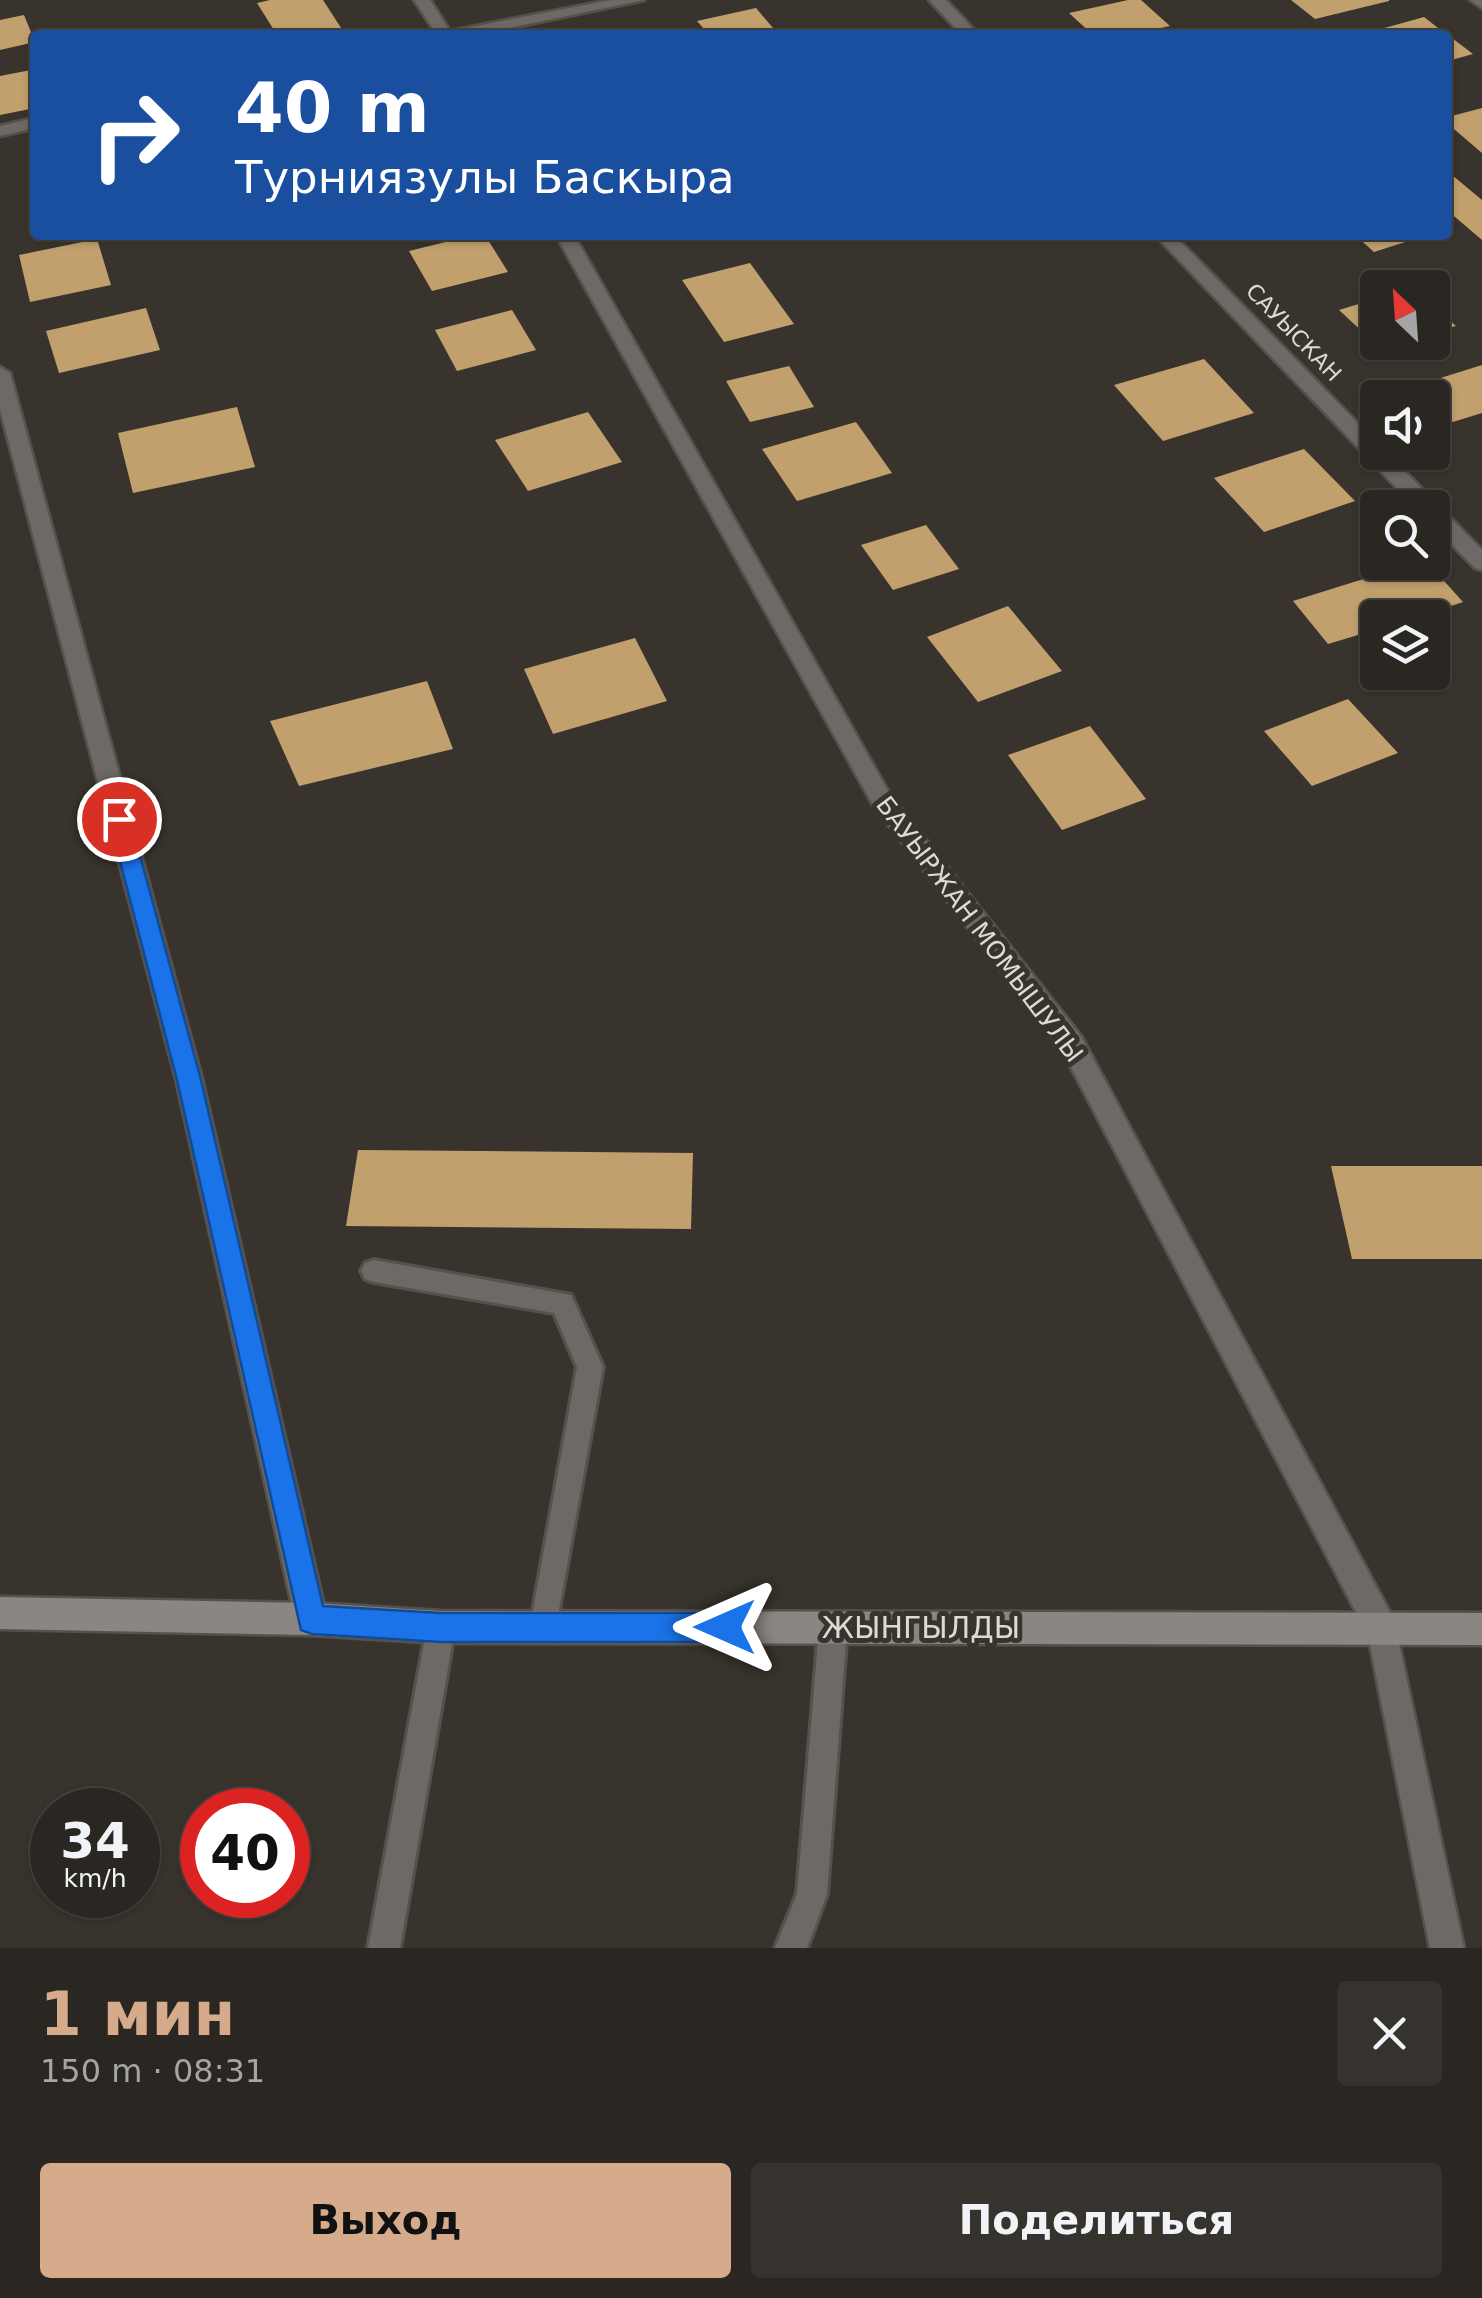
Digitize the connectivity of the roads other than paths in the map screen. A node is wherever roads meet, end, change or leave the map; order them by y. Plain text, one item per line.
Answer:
1 (422, 0) edge
2 (636, 0) edge
3 (937, 0) edge
4 (444, 30) edge
5 (475, 30) edge
6 (966, 30) edge
7 (30, 124) edge
8 (0, 130) edge
9 (568, 240) edge
10 (1169, 240) edge
11 (0, 373) edge
12 (1411, 490) edge
13 (1450, 530) edge
14 (1482, 563) edge
15 (374, 1271) dead end
16 (0, 1613) edge
17 (312, 1620) junction
18 (441, 1627) junction
19 (544, 1627) junction
20 (834, 1628) junction
21 (1482, 1629) edge
22 (1383, 1631) junction
23 (384, 1948) edge
24 (791, 1948) edge
25 (1447, 1948) edge

1 - 4 street
2 - 5 street
3 - 6 street
7 - 8 street
9 - 22 street, БАУЫРЖАН МОМЫШУЛЫ
10 - 12 street, САУЫСКАН
11 - 17 street
13 - 14 street, САУЫСКАН
15 - 19 lane
16 - 17 street, ЖЫНГЫЛДЫ
17 - 18 street, ЖЫНГЫЛДЫ
18 - 19 street, ЖЫНГЫЛДЫ
18 - 23 lane
19 - 20 street, ЖЫНГЫЛДЫ
20 - 22 street, ЖЫНГЫЛДЫ
20 - 24 lane
21 - 22 street, ЖЫНГЫЛДЫ
22 - 25 street, БАУЫРЖАН МОМЫШУЛЫ

